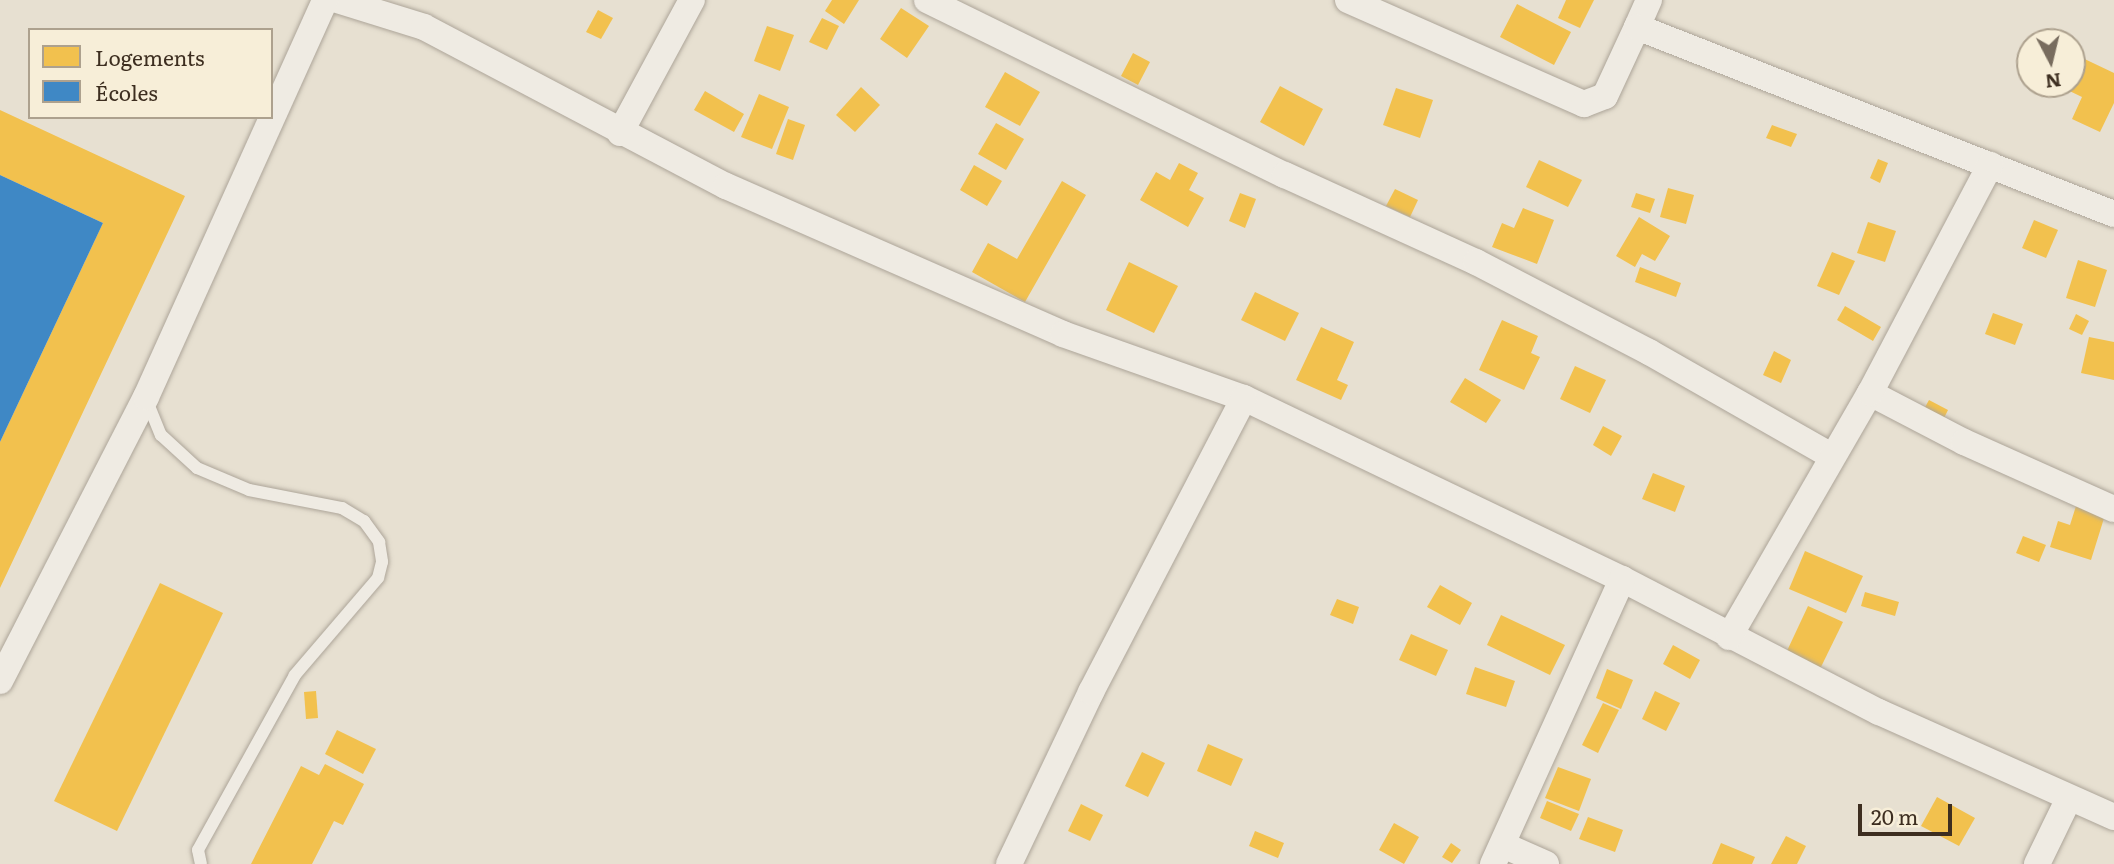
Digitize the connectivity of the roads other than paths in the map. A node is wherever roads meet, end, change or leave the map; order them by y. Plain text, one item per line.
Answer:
1 (325, 0) edge
2 (337, 0) edge
3 (692, 0) edge
4 (927, 0) edge
5 (1348, 0) edge
6 (1649, 0) edge
7 (1637, 27) junction
8 (273, 115) edge
9 (271, 119) edge
10 (620, 133) junction
11 (1990, 165) junction
12 (2114, 214) edge
13 (1870, 393) junction
14 (146, 397) junction
15 (1244, 398) junction
16 (1831, 456) junction
17 (2114, 509) edge
18 (1622, 579) junction
19 (1729, 637) junction
20 (0, 681) edge
21 (2069, 798) junction
22 (2114, 817) edge
23 (1498, 854) edge
24 (1015, 862) edge
25 (201, 864) edge
26 (1546, 864) edge
27 (2037, 864) edge

1 - 8 street
2 - 10 street
3 - 10 street
4 - 16 street
5 - 7 street
6 - 7 street
7 - 11 street
9 - 14 street
10 - 15 street
11 - 12 street
11 - 13 street
13 - 16 street
13 - 17 street
14 - 20 street
14 - 25 lane
15 - 18 street
15 - 24 street
16 - 19 street
18 - 19 street
18 - 23 street
19 - 21 street
21 - 22 street
21 - 27 street
23 - 26 street

